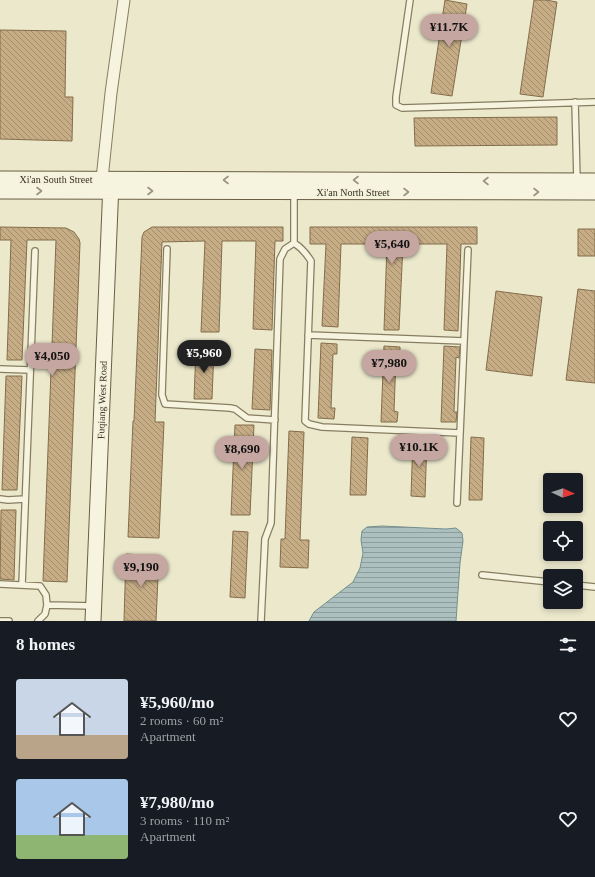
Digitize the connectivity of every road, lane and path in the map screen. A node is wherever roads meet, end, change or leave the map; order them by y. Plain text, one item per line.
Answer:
1 (124, 0) edge
2 (410, 0) edge
3 (575, 102) junction
4 (595, 102) edge
5 (0, 179) edge
6 (577, 181) junction
7 (595, 181) edge
8 (108, 183) junction
9 (0, 191) edge
10 (294, 192) junction
11 (595, 192) edge
12 (294, 243) junction
13 (168, 249) dead end
14 (468, 250) dead end
15 (35, 251) dead end
16 (308, 335) junction
17 (464, 341) junction
18 (0, 369) edge
19 (30, 370) junction
20 (275, 420) junction
21 (460, 433) junction
22 (0, 499) edge
23 (25, 499) junction
24 (457, 503) dead end
25 (482, 575) dead end
26 (543, 581) edge
27 (0, 584) edge
28 (22, 585) junction
29 (583, 586) edge
30 (595, 587) edge
31 (47, 606) junction
32 (94, 606) junction
33 (0, 621) edge
34 (9, 621) edge
35 (38, 621) edge
36 (93, 621) edge
37 (261, 621) edge

1 - 8 street
2 - 3 lane
3 - 4 lane
3 - 6 lane
5 - 8 main road, Xi'an South Street
6 - 7 main road, Xi'an North Street
6 -> 8 main road, Xi'an North Street
9 -> 8 main road, Xi'an South Street
8 -> 10 main road, Xi'an North Street
8 - 32 main road, Fuqiang West Road
10 -> 11 main road, Xi'an North Street
10 - 12 lane
12 - 16 lane
12 - 20 lane
13 - 20 lane
14 - 17 lane
15 - 19 lane
16 - 17 lane
16 - 21 lane
17 - 21 lane
18 - 19 lane
19 - 23 lane
20 - 37 lane
21 - 24 lane
22 - 23 lane
23 - 28 lane
25 - 26 lane
27 - 28 lane
28 - 31 lane
29 - 30 lane
31 - 32 lane
31 - 35 lane
32 - 36 main road, Fuqiang West Road
33 - 34 lane

